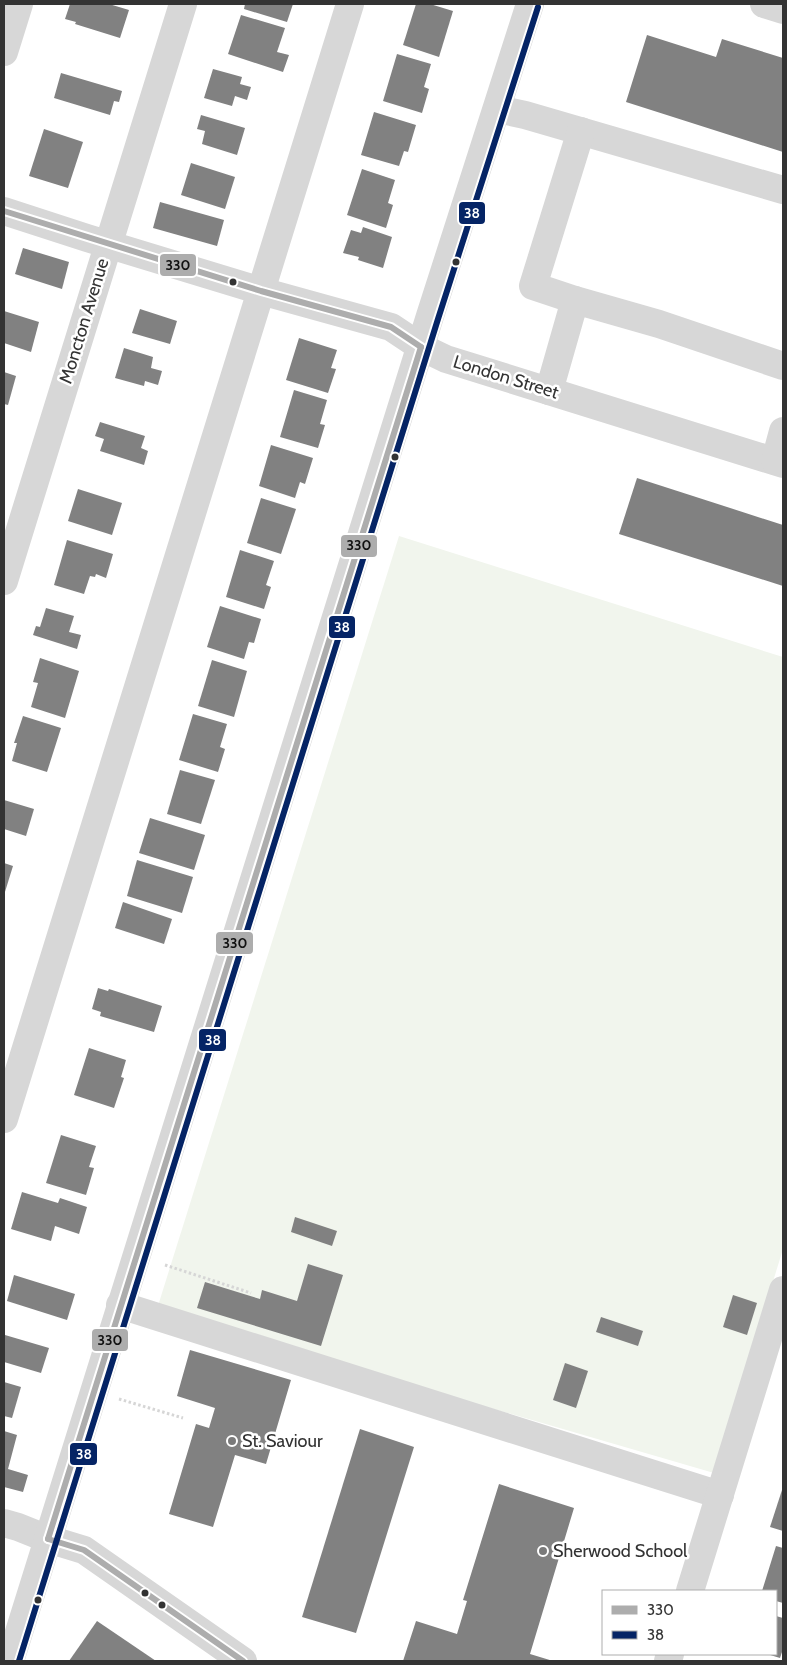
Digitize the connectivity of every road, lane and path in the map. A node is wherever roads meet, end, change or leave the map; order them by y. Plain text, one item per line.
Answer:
1 (19, 4) edge
2 (183, 4) edge
3 (350, 4) edge
4 (530, 4) edge
5 (764, 4) edge
6 (783, 10) edge
7 (4, 52) edge
8 (497, 108) junction
9 (581, 131) junction
10 (783, 190) edge
11 (4, 211) edge
12 (108, 244) junction
13 (262, 290) junction
14 (575, 300) junction
15 (421, 347) junction
16 (783, 366) edge
17 (549, 391) junction
18 (783, 431) edge
19 (779, 462) edge
20 (4, 580) edge
21 (4, 1119) edge
22 (165, 1265) dead end
23 (783, 1290) edge
24 (251, 1293) dead end
25 (120, 1305) junction
26 (94, 1392) junction
27 (183, 1418) dead end
28 (720, 1495) junction
29 (4, 1523) edge
30 (48, 1539) junction
31 (690, 1590) edge
32 (237, 1659) edge
33 (10, 1661) edge

1 - 7 street
2 - 12 street, Moncton Avenue
3 - 13 street
4 - 8 street
5 - 6 street
8 - 9 street
8 - 15 street
9 - 10 street
9 - 14 street
11 - 12 street, London Street
12 - 13 street, London Street
12 - 20 street, Moncton Avenue
13 - 15 street, London Street
13 - 21 street
14 - 16 street
14 - 17 street
15 - 17 street, London Street
15 - 25 street
17 - 19 street, London Street
18 - 19 street
22 - 24 path
23 - 28 street
25 - 26 street
25 - 28 street
26 - 27 path
26 - 30 street
28 - 31 street
29 - 30 street
30 - 32 street
30 - 33 street

